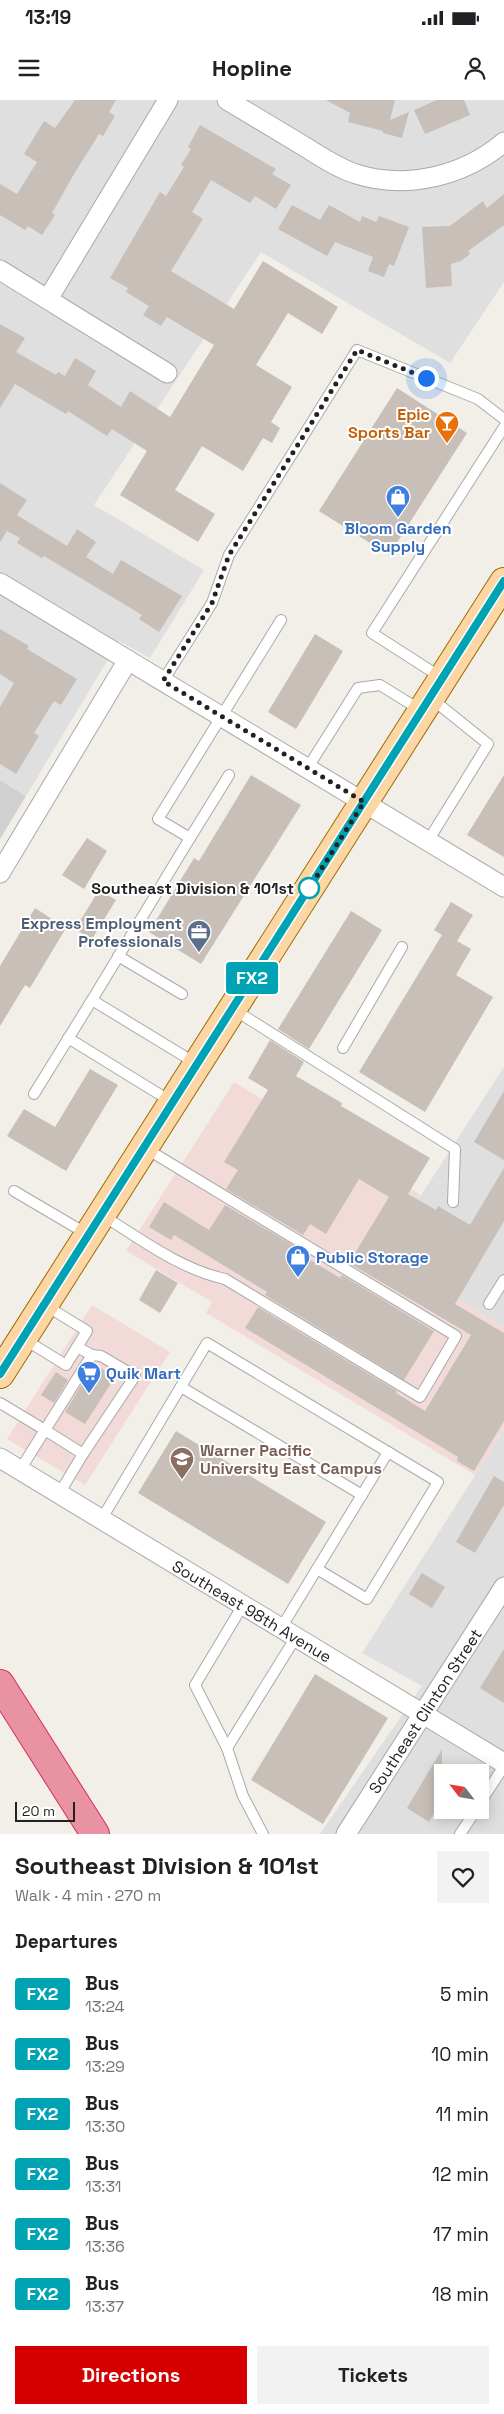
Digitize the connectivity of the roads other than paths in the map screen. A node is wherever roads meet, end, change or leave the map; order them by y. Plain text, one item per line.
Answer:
1 (168, 100) edge
2 (227, 100) edge
3 (504, 142) edge
4 (0, 270) edge
5 (48, 299) junction
6 (167, 373) dead end
7 (504, 418) edge
8 (504, 427) edge
9 (504, 582) edge
10 (0, 583) edge
11 (280, 620) dead end
12 (128, 660) junction
13 (163, 681) junction
14 (431, 696) junction
15 (220, 716) junction
16 (307, 768) junction
17 (229, 775) dead end
18 (364, 802) junction
19 (190, 838) junction
20 (428, 841) junction
21 (0, 873) edge
22 (504, 887) edge
23 (402, 947) dead end
24 (118, 956) junction
25 (182, 994) dead end
26 (92, 1000) junction
27 (232, 1008) junction
28 (68, 1038) junction
29 (343, 1048) dead end
30 (197, 1064) junction
31 (34, 1094) dead end
32 (173, 1102) junction
33 (144, 1147) junction
34 (14, 1191) dead end
35 (453, 1202) dead end
36 (95, 1225) junction
37 (504, 1280) edge
38 (44, 1304) junction
39 (489, 1304) dead end
40 (23, 1338) junction
41 (77, 1346) junction
42 (92, 1355) junction
43 (0, 1373) edge
44 (181, 1387) junction
45 (0, 1402) edge
46 (45, 1430) junction
47 (388, 1452) junction
48 (83, 1454) junction
49 (0, 1458) edge
50 (20, 1470) junction
51 (59, 1494) junction
52 (362, 1495) junction
53 (101, 1520) junction
54 (317, 1569) junction
55 (504, 1587) edge
56 (243, 1605) junction
57 (289, 1633) junction
58 (0, 1684) edge
59 (423, 1714) junction
60 (227, 1748) junction
61 (504, 1764) edge
62 (489, 1788) edge
63 (470, 1819) edge
64 (95, 1834) edge
65 (264, 1834) edge
66 (346, 1834) edge
67 (460, 1834) edge

1 - 5 street
2 - 3 street
4 - 5 street
5 - 6 street
7 - 13 lane
8 - 14 lane
9 - 14 main road
10 - 12 street
11 - 15 lane
12 - 13 street
12 - 21 street
13 - 15 street
14 - 16 lane
14 - 18 main road
14 - 20 lane
15 - 16 street
15 - 19 lane
16 - 18 street
17 - 19 lane
18 - 20 street
18 - 27 main road
19 - 24 lane
20 - 22 street
23 - 29 lane
24 - 25 lane
24 - 26 lane
26 - 28 lane
26 - 30 lane
27 - 30 main road
27 - 35 lane
28 - 31 lane
28 - 32 lane
30 - 32 main road
32 - 33 main road
33 - 36 main road
33 - 36 lane
34 - 36 lane
36 - 38 main road
37 - 39 lane
38 - 40 main road
38 - 41 lane
40 - 41 lane
40 - 43 main road
41 - 42 lane
42 - 46 lane
42 - 48 lane
44 - 47 lane
44 - 52 lane
44 - 53 lane
45 - 46 lane
46 - 48 lane
46 - 50 lane
47 - 52 lane
47 - 54 lane
48 - 51 lane
49 - 50 street, Southeast 98th Avenue
50 - 51 street, Southeast 98th Avenue
51 - 53 street, Southeast 98th Avenue
52 - 54 lane
53 - 56 street, Southeast 98th Avenue
54 - 57 lane
55 - 59 street, Southeast Clinton Street
56 - 57 street, Southeast 98th Avenue
56 - 60 lane
57 - 59 street, Southeast 98th Avenue
57 - 60 lane
58 - 64 highway
59 - 61 street, Southeast 98th Avenue
59 - 66 street, Southeast Clinton Street
60 - 65 lane
61 - 62 lane
63 - 67 lane

